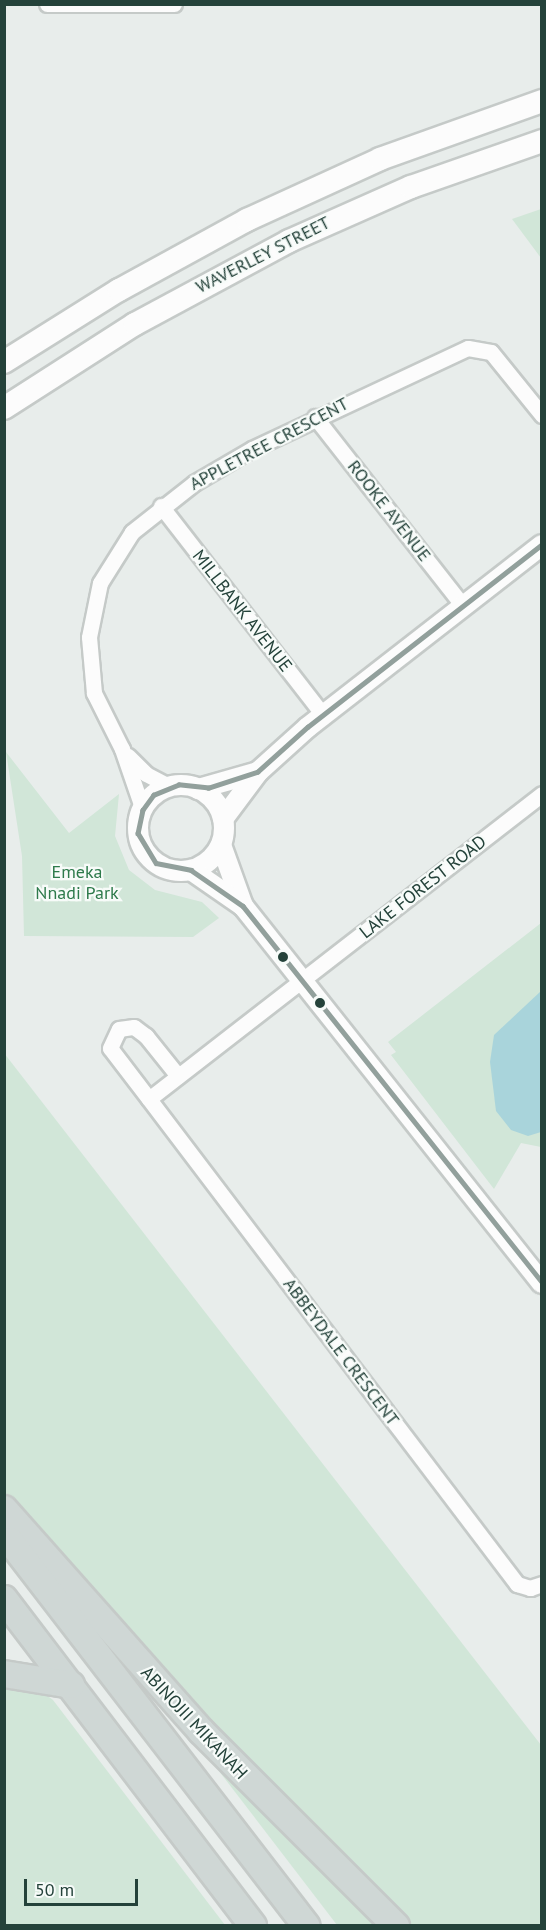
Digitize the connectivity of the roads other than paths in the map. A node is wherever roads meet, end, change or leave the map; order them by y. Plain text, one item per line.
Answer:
1 (47, 4) edge
2 (174, 4) edge
3 (542, 101) edge
4 (542, 141) edge
5 (4, 362) edge
6 (4, 408) edge
7 (542, 415) edge
8 (315, 417) junction
9 (161, 506) junction
10 (542, 545) edge
11 (464, 606) junction
12 (323, 715) junction
13 (122, 749) junction
14 (258, 772) junction
15 (170, 787) junction
16 (198, 789) junction
17 (542, 794) edge
18 (143, 810) junction
19 (223, 819) junction
20 (220, 845) junction
21 (191, 870) junction
22 (243, 906) junction
23 (303, 980) junction
24 (178, 1076) junction
25 (149, 1099) junction
26 (542, 1283) edge
27 (4, 1509) edge
28 (4, 1534) edge
29 (542, 1584) edge
30 (4, 1599) edge
31 (4, 1674) edge
32 (71, 1685) junction
33 (222, 1884) junction
34 (254, 1926) edge
35 (267, 1926) edge
36 (306, 1926) edge
37 (396, 1926) edge

1 - 2 street
3 - 5 main road, WAVERLEY STREET
4 - 6 main road, WAVERLEY STREET
7 - 8 street, APPLETREE CRESCENT
8 - 9 street, APPLETREE CRESCENT
8 - 11 street, ROOKE AVENUE
9 - 12 street, MILLBANK AVENUE
9 - 13 street, APPLETREE CRESCENT
10 - 11 street
11 - 12 street
12 - 14 street
13 - 15 street, APPLETREE CRESCENT
13 - 18 street, APPLETREE CRESCENT
14 - 16 street
14 - 19 street
15 - 16 street
15 - 18 street
16 - 19 street
17 - 23 street, LAKE FOREST ROAD
18 - 21 street
19 - 20 street
20 - 21 street
20 - 22 street
21 - 22 street
22 - 23 street
23 - 24 street
23 - 26 street
24 - 25 street
24 - 25 street, ABBEYDALE CRESCENT
25 - 29 street, ABBEYDALE CRESCENT
27 - 37 main road, ABINOJII MIKANAH
28 - 36 main road
30 - 32 main road
31 - 32 main road
32 - 33 main road
33 - 34 main road
33 - 35 main road

